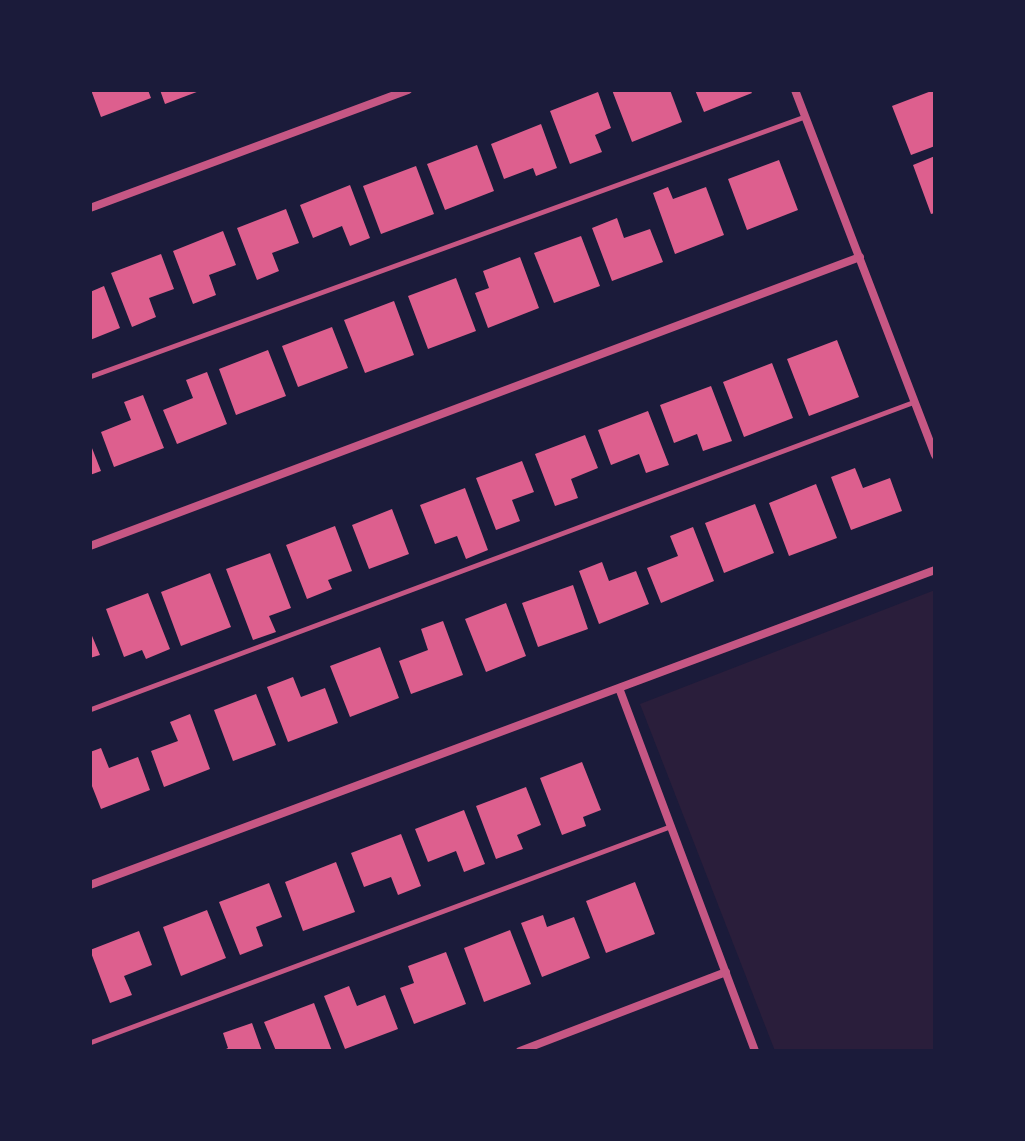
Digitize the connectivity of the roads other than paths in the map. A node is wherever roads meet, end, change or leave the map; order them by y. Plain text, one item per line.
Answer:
1 (408, 90) edge
2 (795, 90) edge
3 (806, 117) junction
4 (90, 208) edge
5 (860, 257) junction
6 (90, 377) edge
7 (915, 402) junction
8 (935, 455) edge
9 (90, 546) edge
10 (935, 570) edge
11 (619, 688) junction
12 (90, 710) edge
13 (671, 827) junction
14 (90, 885) edge
15 (726, 972) junction
16 (90, 1043) edge
17 (520, 1051) edge
18 (755, 1051) edge

1 - 4 street
2 - 3 street
3 - 5 street
3 - 6 lane
5 - 7 street
5 - 9 street
7 - 8 street
7 - 12 lane
10 - 11 street
11 - 13 street
11 - 14 street
13 - 15 street
13 - 16 lane
15 - 17 street
15 - 18 street

